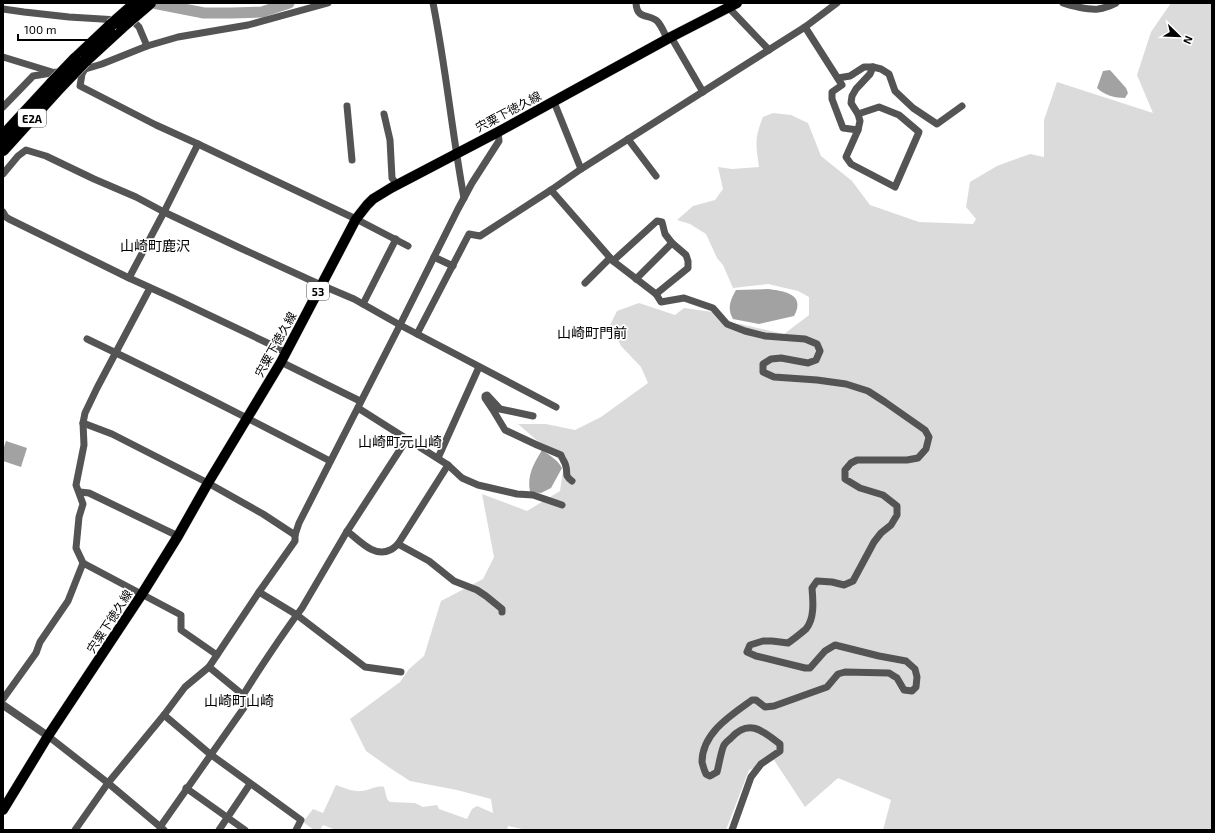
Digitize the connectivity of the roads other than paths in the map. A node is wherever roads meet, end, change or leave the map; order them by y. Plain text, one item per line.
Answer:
1 (136, 3) edge
2 (150, 3) edge
3 (328, 3) edge
4 (433, 3) edge
5 (636, 3) edge
6 (837, 3) edge
7 (1063, 3) edge
8 (1116, 3) edge
9 (733, 5) edge
10 (3, 9) edge
11 (117, 26) junction
12 (805, 27) junction
13 (669, 38) junction
14 (147, 46) junction
15 (769, 50) junction
16 (3, 57) edge
17 (82, 63) junction
18 (873, 67) junction
19 (838, 78) junction
20 (56, 80) junction
21 (703, 92) junction
22 (554, 102) junction
23 (347, 106) dead end
24 (962, 106) dead end
25 (3, 107) edge
26 (384, 114) dead end
27 (858, 114) junction
28 (858, 130) junction
29 (498, 132) junction
30 (3, 136) edge
31 (628, 139) junction
32 (198, 144) junction
33 (3, 150) edge
34 (456, 154) junction
35 (352, 160) dead end
36 (581, 169) junction
37 (3, 174) edge
38 (656, 176) dead end
39 (397, 185) junction
40 (551, 190) junction
41 (464, 198) junction
42 (3, 212) edge
43 (164, 212) junction
44 (356, 219) junction
45 (396, 240) junction
46 (672, 244) junction
47 (408, 246) dead end
48 (434, 257) junction
49 (611, 260) junction
50 (453, 266) junction
51 (129, 278) junction
52 (636, 278) junction
53 (585, 283) dead end
54 (321, 285) junction
55 (150, 288) junction
56 (656, 294) junction
57 (363, 304) junction
58 (400, 325) junction
59 (417, 334) junction
60 (87, 339) dead end
61 (116, 353) junction
62 (283, 357) junction
63 (478, 367) junction
64 (359, 405) junction
65 (556, 408) dead end
66 (533, 416) dead end
67 (248, 418) junction
68 (83, 423) junction
69 (407, 439) junction
70 (438, 458) junction
71 (330, 461) junction
72 (448, 465) junction
73 (572, 481) dead end
74 (208, 483) junction
75 (80, 492) junction
76 (562, 505) dead end
77 (347, 531) junction
78 (295, 535) junction
79 (178, 536) junction
80 (398, 544) junction
81 (83, 563) junction
82 (259, 592) junction
83 (142, 594) junction
84 (502, 612) dead end
85 (297, 615) junction
86 (217, 655) junction
87 (209, 667) junction
88 (401, 672) dead end
89 (243, 694) junction
90 (3, 699) edge
91 (3, 704) edge
92 (164, 715) junction
93 (48, 736) junction
94 (210, 754) junction
95 (108, 782) junction
96 (250, 784) junction
97 (186, 788) junction
98 (3, 810) edge
99 (227, 817) junction
100 (158, 828) edge
101 (74, 830) edge
102 (219, 830) edge
103 (245, 830) edge
104 (296, 830) edge
105 (732, 830) edge

1 - 11 highway, E2A, bridge
2 - 11 highway, E2A, bridge
3 - 14 street
4 - 34 street
5 - 13 street
6 - 12 street
7 - 8 street
9 - 13 main road, 宍粟下徳久線 / 53
9 - 15 street
10 - 14 street
11 - 17 highway, E2A
12 - 15 street
12 - 19 street
13 - 21 street
13 - 22 main road, 宍粟下徳久線 / 53
14 - 17 street
15 - 21 street
16 - 20 street
17 - 20 highway, E2A, bridge
17 - 32 street
18 - 19 street
18 - 24 street
18 - 27 street
19 - 28 street
20 - 25 street
20 - 30 highway, E2A
20 - 33 highway, E2A
21 - 31 street
22 - 29 main road, 宍粟下徳久線 / 53
22 - 36 street
23 - 35 street
26 - 39 street
27 - 28 street
27 - 28 street
29 - 34 main road, 宍粟下徳久線 / 53
29 - 41 street
31 - 36 street
31 - 38 street
32 - 43 street
32 - 44 street
34 - 39 main road, 宍粟下徳久線 / 53
34 - 41 street
36 - 40 street
37 - 43 street
39 - 44 main road, 宍粟下徳久線 / 53
40 - 49 street
40 - 50 street
41 - 48 street
42 - 51 street
43 - 51 street
43 - 54 street
44 - 45 street
44 - 54 main road, 宍粟下徳久線 / 53
45 - 47 street
45 - 57 street
46 - 49 street
46 - 52 street
46 - 56 street
48 - 50 street
48 - 58 street
49 - 52 street
49 - 53 street
50 - 59 street
51 - 55 street
52 - 56 street
54 - 57 street
54 - 62 main road, 宍粟下徳久線 / 53
55 - 61 street
55 - 62 street
56 - 105 street
57 - 58 street
58 - 59 street
58 - 64 street
59 - 63 street
60 - 61 street
61 - 67 street
61 - 68 street
62 - 64 street
62 - 67 main road, 宍粟下徳久線 / 53
63 - 65 street
63 - 70 street
64 - 69 street
64 - 71 street
66 - 73 street
67 - 71 street
67 - 74 main road, 宍粟下徳久線 / 53
68 - 74 street
68 - 75 street
69 - 70 street
69 - 77 street
70 - 72 street
71 - 78 street
72 - 76 street
72 - 80 street
74 - 78 street
74 - 79 main road, 宍粟下徳久線 / 53
75 - 79 street
75 - 81 street
77 - 80 street
77 - 85 street
78 - 82 street
79 - 83 main road, 宍粟下徳久線 / 53
80 - 84 street
81 - 83 street
81 - 90 street
82 - 85 street
82 - 86 street
83 - 86 street
83 - 93 main road, 宍粟下徳久線 / 53
85 - 88 street
85 - 89 street
86 - 87 street
87 - 89 street
87 - 92 street
89 - 94 street
91 - 93 street
92 - 94 street
92 - 95 street
93 - 95 street
93 - 98 main road, 宍粟下徳久線 / 53
94 - 96 street
94 - 97 street
95 - 100 street
95 - 101 street
96 - 99 street
96 - 104 street
97 - 99 street
97 - 100 street
99 - 102 street
99 - 103 street

